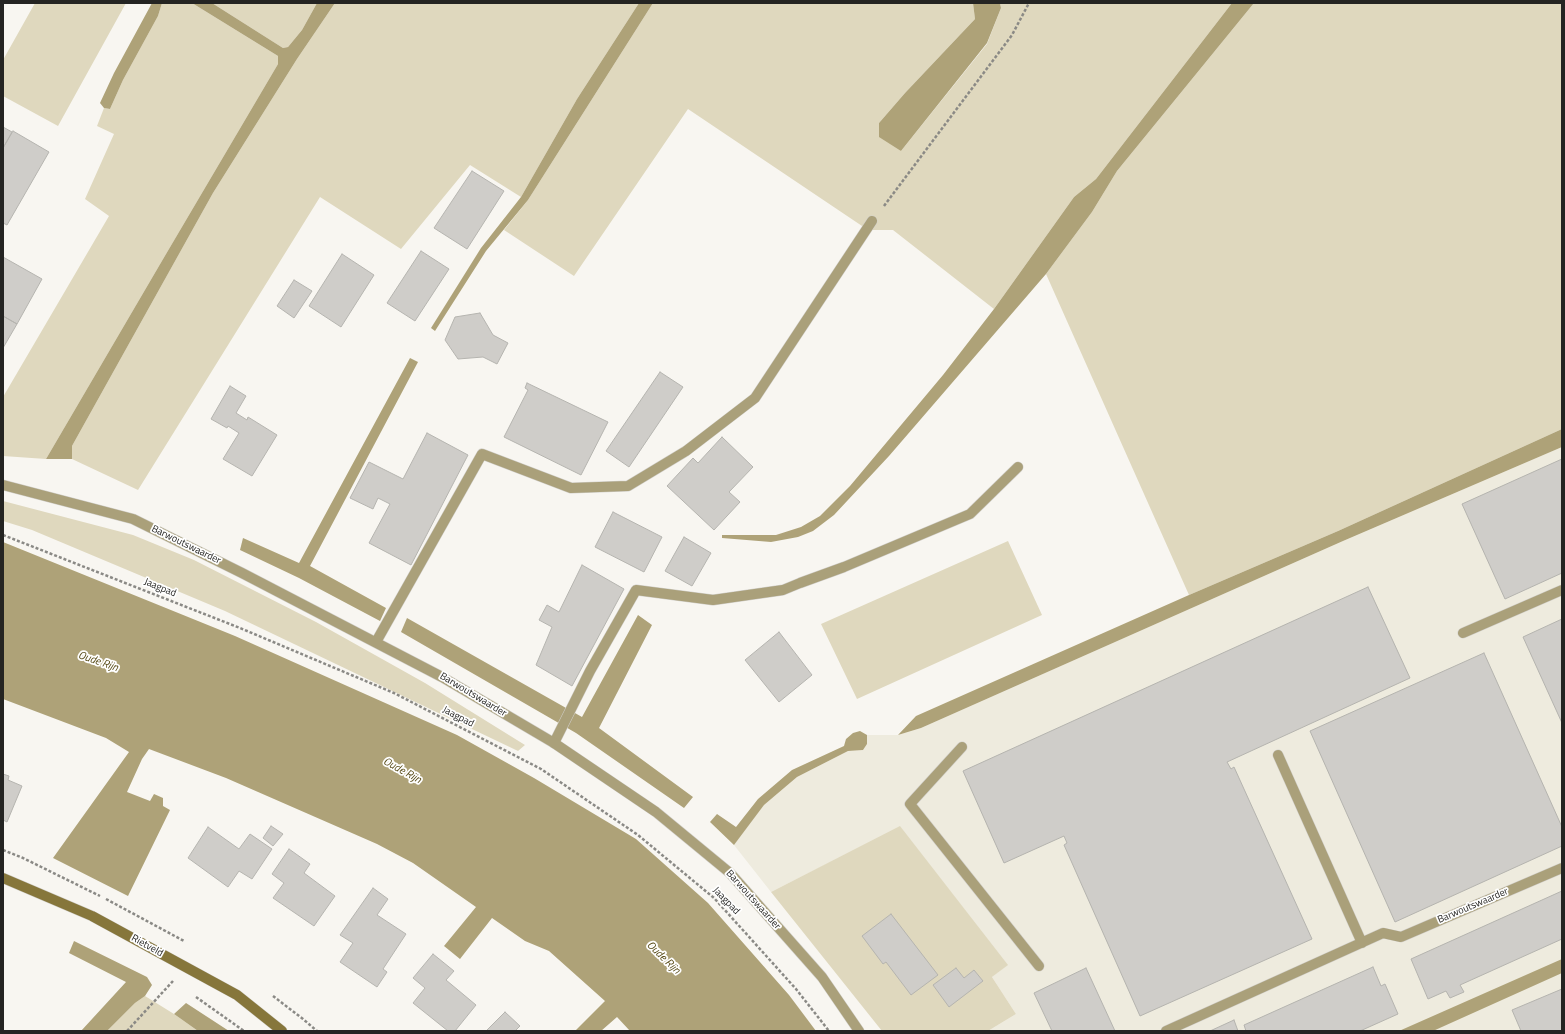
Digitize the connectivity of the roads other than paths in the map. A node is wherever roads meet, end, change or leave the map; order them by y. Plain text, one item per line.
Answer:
1 (872, 221) road end
2 (1018, 467) dead end
3 (3, 485) edge
4 (1562, 590) edge
5 (1463, 633) dead end
6 (376, 642) junction
7 (554, 743) junction
8 (962, 747) dead end
9 (1278, 755) dead end
10 (1562, 868) edge
11 (3, 878) edge
12 (1362, 943) junction
13 (1039, 966) dead end
14 (282, 1031) edge
15 (859, 1031) edge
16 (1166, 1031) edge

1 - 6 street
2 - 7 street
3 - 6 street, Barwoutswaarder
4 - 5 street
6 - 7 street, Barwoutswaarder
7 - 15 street, Barwoutswaarder
8 - 13 street
9 - 12 street
10 - 12 street, Barwoutswaarder
11 - 14 main road, Rietveld
12 - 16 street

